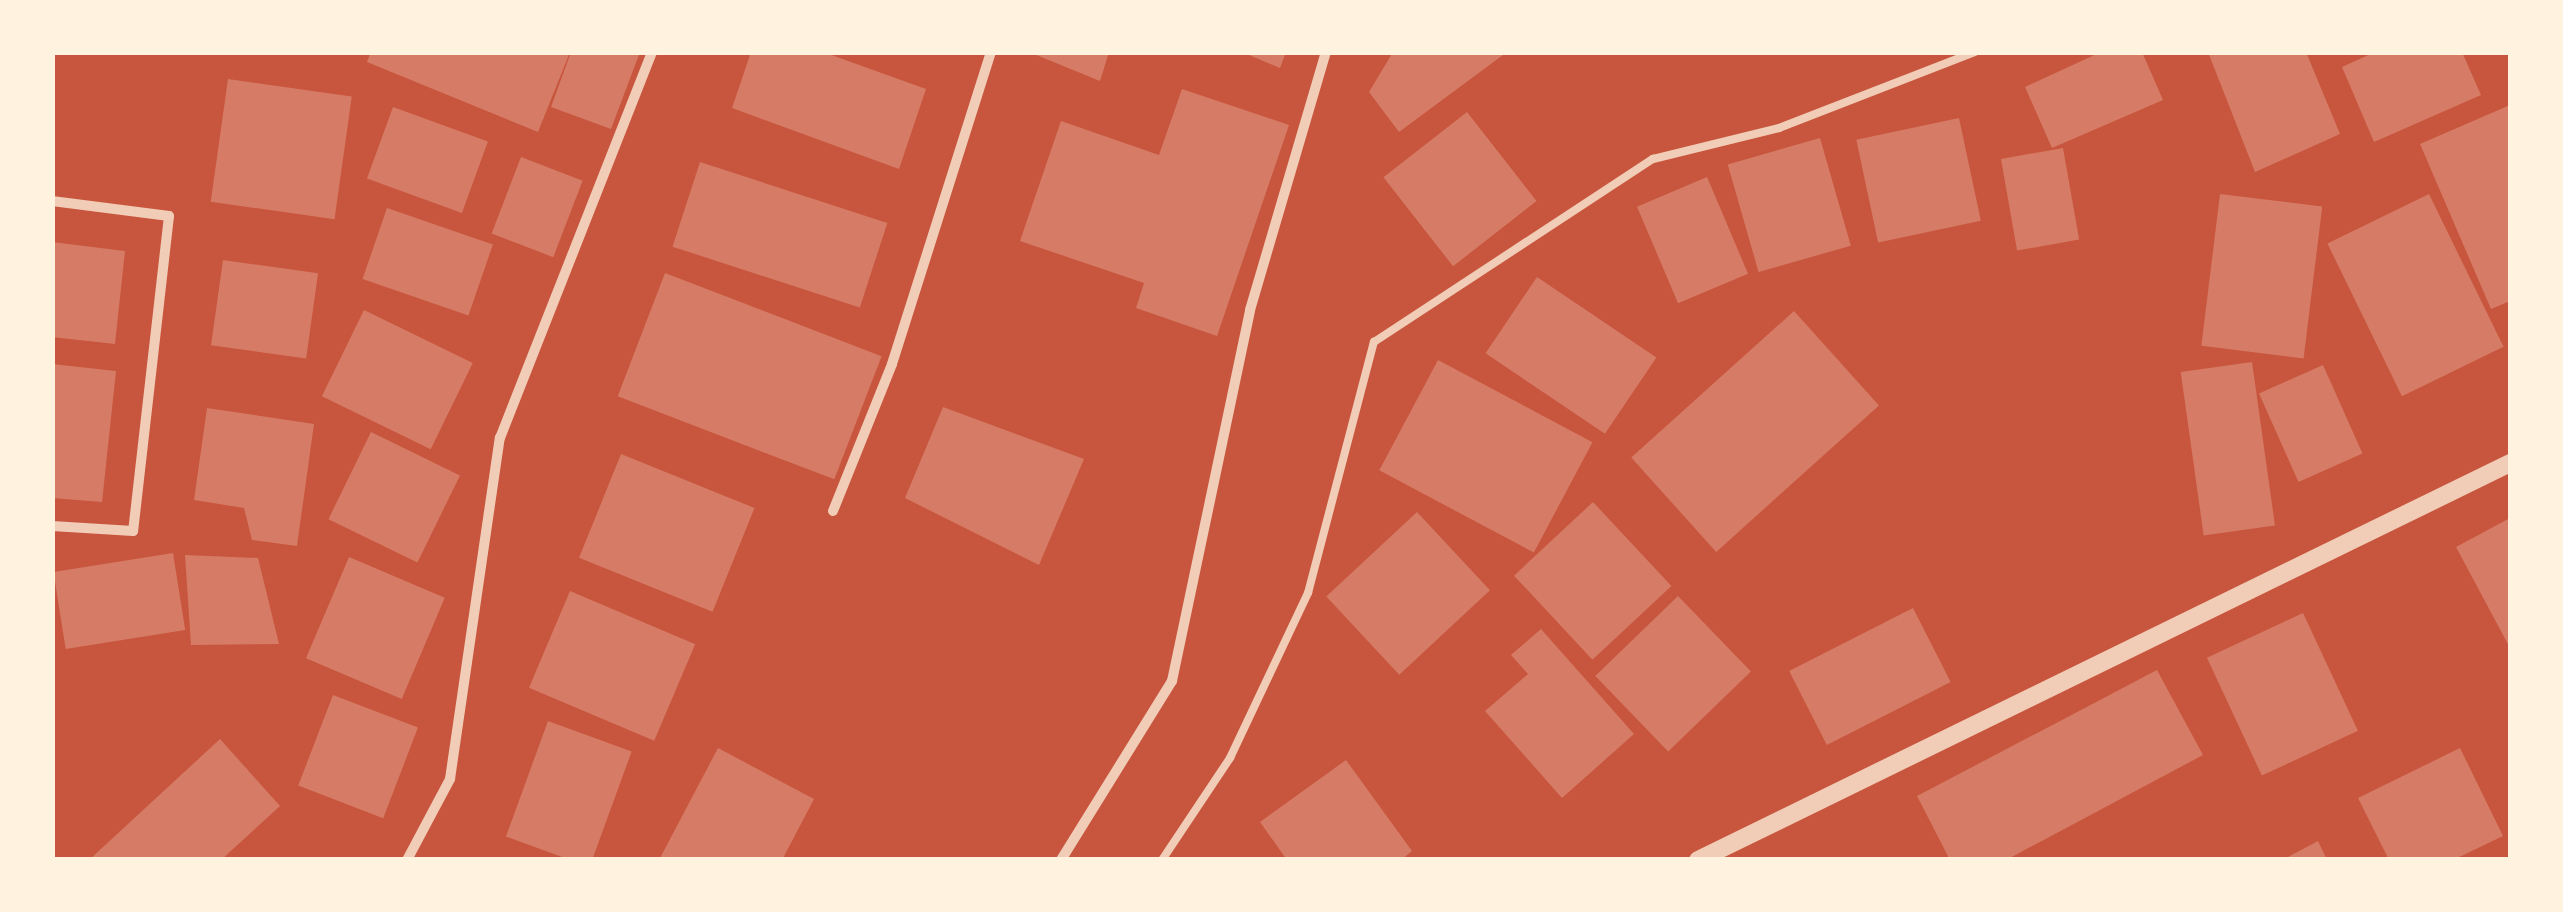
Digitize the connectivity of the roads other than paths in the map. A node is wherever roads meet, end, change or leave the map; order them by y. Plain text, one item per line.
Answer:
1 (652, 52) edge
2 (991, 52) edge
3 (1326, 52) edge
4 (1974, 52) edge
5 (52, 201) edge
6 (2510, 463) edge
7 (833, 511) dead end
8 (52, 526) edge
9 (407, 860) edge
10 (1061, 860) edge
11 (1162, 860) edge
12 (1698, 860) edge

1 - 9 street
2 - 7 street
3 - 10 street
4 - 11 lane
5 - 8 street
6 - 12 street

